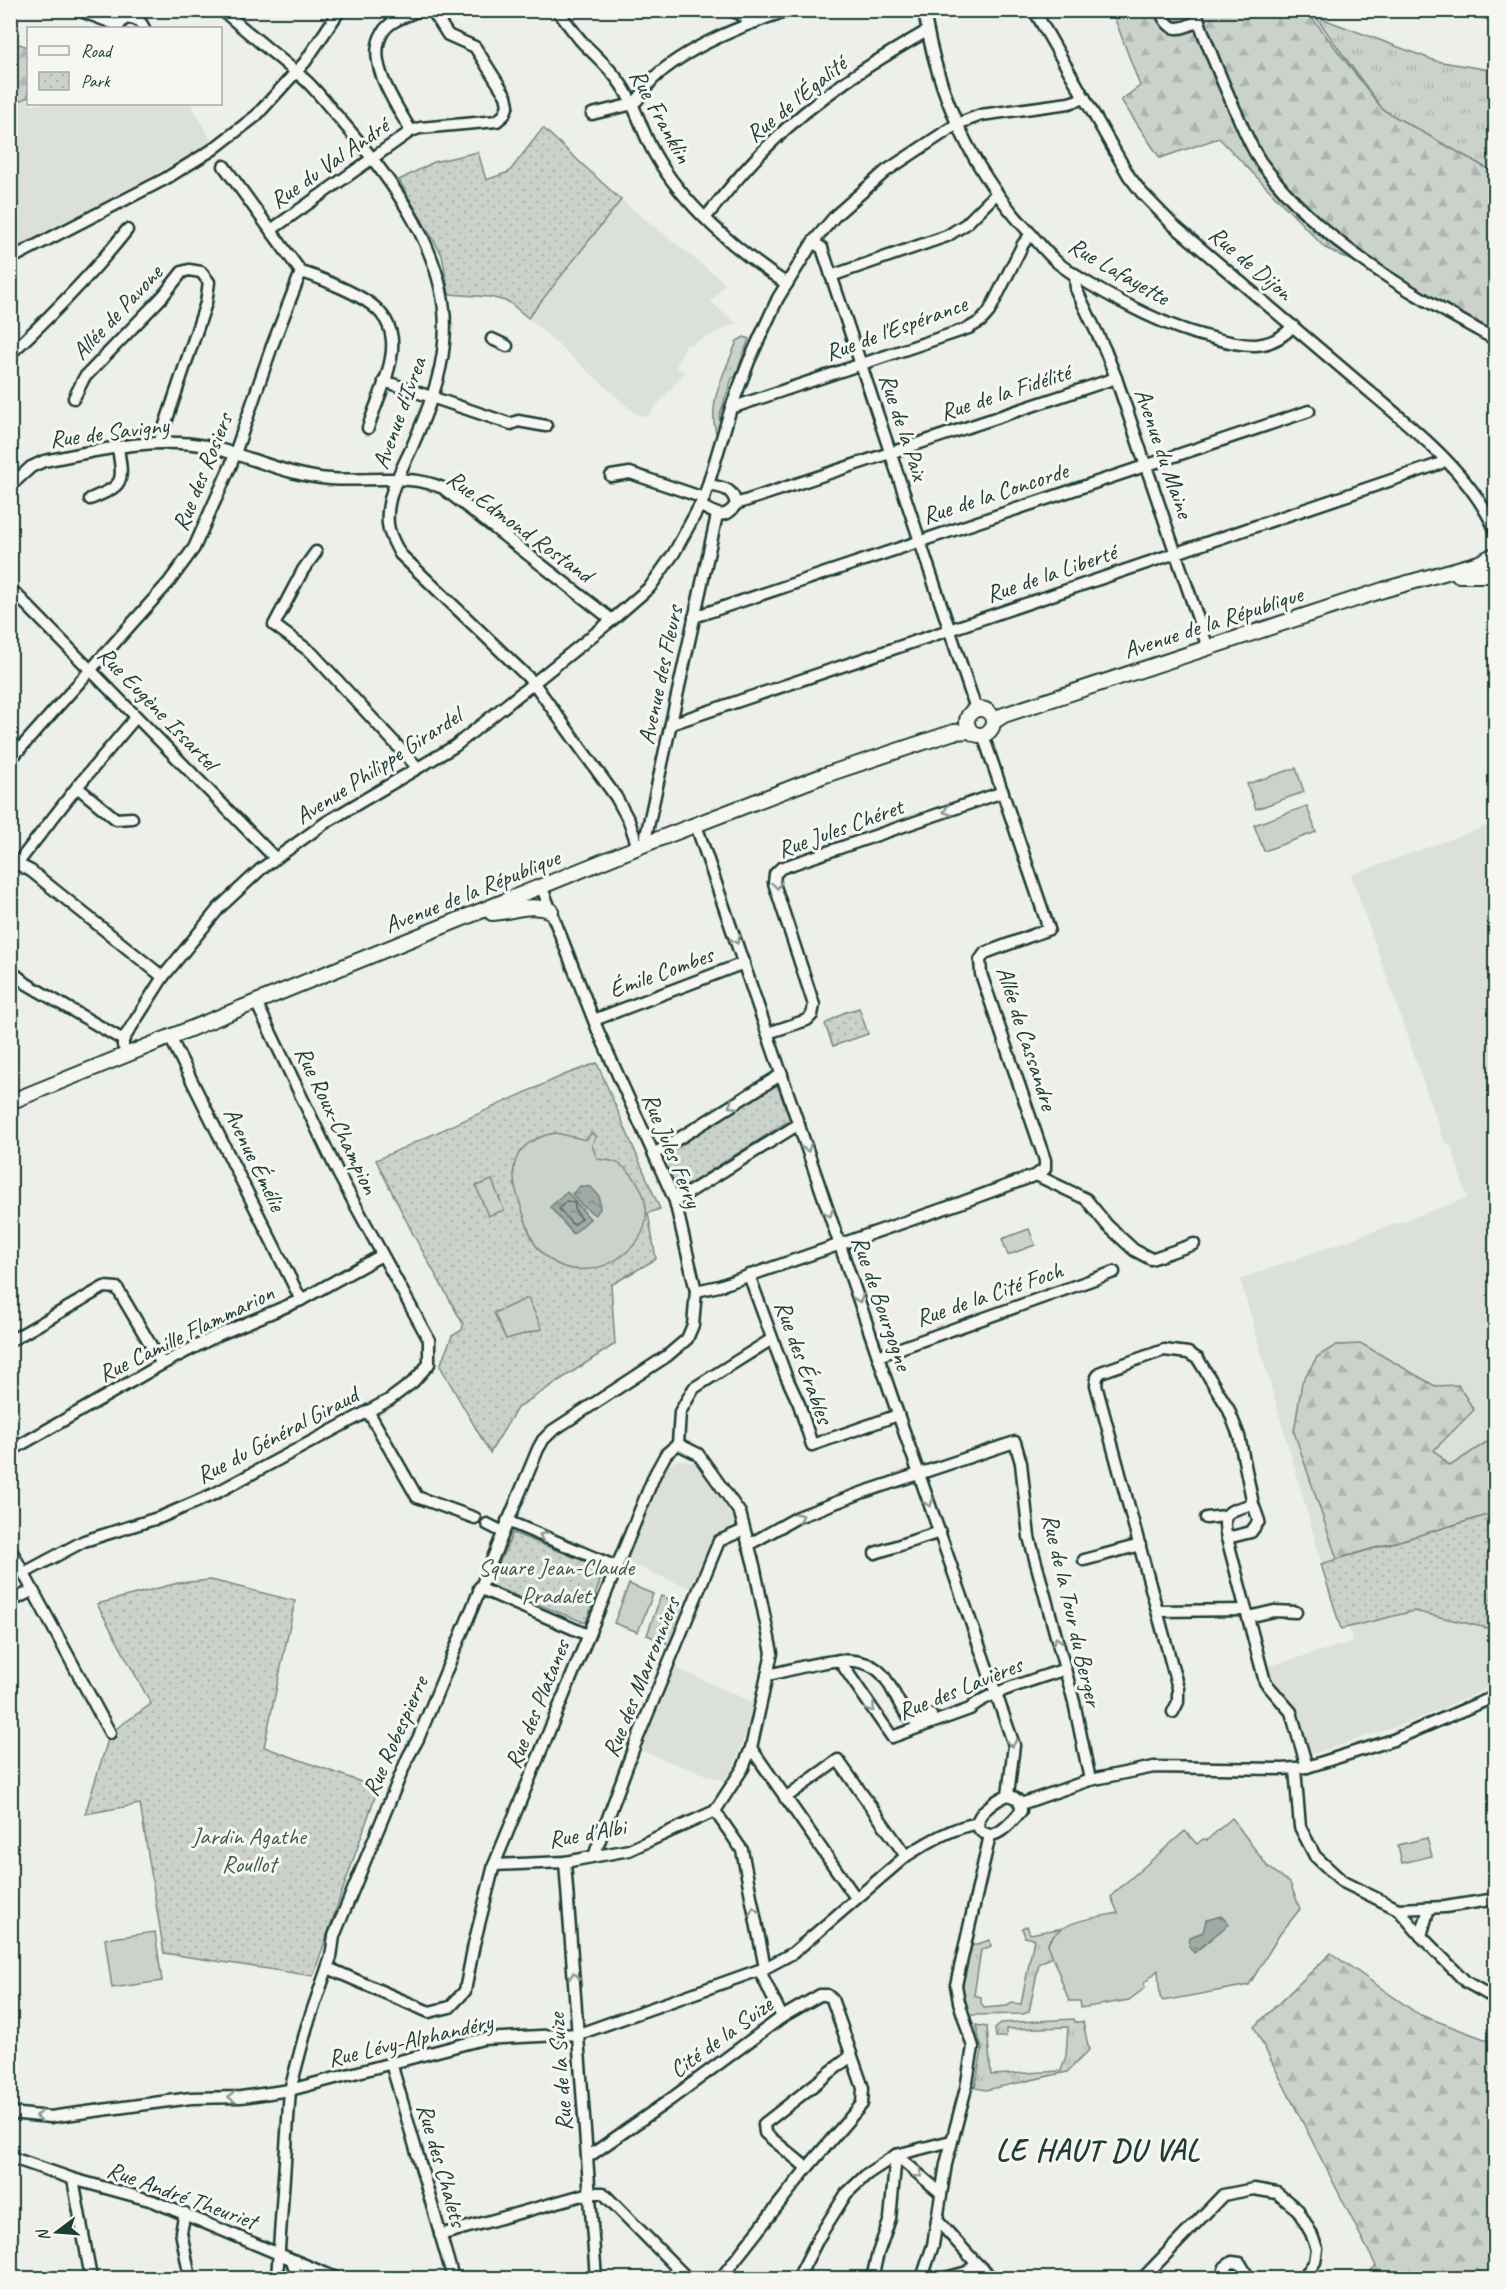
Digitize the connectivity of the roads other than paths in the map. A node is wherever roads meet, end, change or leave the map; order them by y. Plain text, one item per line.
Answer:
1 (78, 10) edge
2 (222, 10) edge
3 (340, 10) edge
4 (419, 10) edge
5 (432, 10) edge
6 (558, 10) edge
7 (731, 10) edge
8 (791, 10) edge
9 (924, 10) edge
10 (1034, 10) edge
11 (1160, 10) edge
12 (1197, 16) edge
13 (756, 22) junction
14 (118, 27) edge
15 (144, 27) edge
16 (927, 31) junction
17 (297, 73) junction
18 (1085, 98) junction
19 (633, 104) junction
20 (592, 114) dead end
21 (957, 124) junction
22 (411, 131) junction
23 (373, 157) junction
24 (224, 166) dead end
25 (997, 193) junction
26 (706, 217) junction
27 (127, 230) dead end
28 (271, 230) junction
29 (1031, 234) junction
30 (813, 242) junction
31 (805, 255) junction
32 (10, 259) edge
33 (830, 270) junction
34 (301, 272) junction
35 (1075, 274) junction
36 (787, 284) junction
37 (1293, 326) junction
38 (492, 339) dead end
39 (1496, 340) edge
40 (507, 346) dead end
41 (10, 354) edge
42 (861, 365) junction
43 (1116, 378) junction
44 (384, 381) junction
45 (432, 397) junction
46 (74, 398) dead end
47 (731, 408) junction
48 (1309, 411) dead end
49 (546, 426) dead end
50 (368, 428) dead end
51 (159, 442) junction
52 (118, 448) junction
53 (891, 452) junction
54 (235, 455) junction
55 (1445, 460) junction
56 (1146, 465) junction
57 (611, 476) dead end
58 (398, 478) junction
59 (710, 485) junction
60 (10, 486) edge
61 (90, 499) dead end
62 (703, 502) junction
63 (736, 504) junction
64 (717, 515) junction
65 (1491, 515) edge
66 (1496, 532) edge
67 (920, 540) junction
68 (316, 552) dead end
69 (1175, 552) junction
70 (1496, 554) edge
71 (1496, 575) edge
72 (1436, 576) junction
73 (10, 588) edge
74 (694, 617) junction
75 (612, 620) junction
76 (950, 629) junction
77 (1208, 648) junction
78 (91, 670) junction
79 (533, 682) junction
80 (975, 707) junction
81 (136, 717) junction
82 (996, 717) junction
83 (671, 724) junction
84 (968, 727) junction
85 (984, 738) junction
86 (10, 760) edge
87 (417, 767) junction
88 (77, 787) junction
89 (1003, 792) junction
90 (132, 818) dead end
91 (696, 825) junction
92 (644, 845) junction
93 (275, 858) junction
94 (14, 865) edge
95 (542, 888) junction
96 (550, 911) junction
97 (478, 914) junction
98 (744, 963) junction
99 (10, 970) edge
100 (163, 977) junction
101 (256, 1002) junction
102 (594, 1020) junction
103 (768, 1033) junction
104 (171, 1037) junction
105 (123, 1040) junction
106 (127, 1054) junction
107 (782, 1074) junction
108 (10, 1102) edge
109 (799, 1124) junction
110 (654, 1155) junction
111 (1041, 1172) junction
112 (675, 1202) junction
113 (840, 1244) junction
114 (1194, 1244) dead end
115 (382, 1255) junction
116 (1114, 1272) dead end
117 (749, 1275) junction
118 (696, 1291) junction
119 (301, 1300) junction
120 (772, 1339) junction
121 (10, 1341) edge
122 (878, 1356) junction
123 (162, 1364) junction
124 (368, 1411) junction
125 (898, 1415) junction
126 (678, 1444) junction
127 (10, 1451) edge
128 (919, 1474) junction
129 (1253, 1504) junction
130 (1225, 1516) junction
131 (475, 1518) dead end
132 (1206, 1518) dead end
133 (507, 1521) junction
134 (487, 1524) dead end
135 (744, 1530) junction
136 (503, 1532) junction
137 (940, 1532) junction
138 (1227, 1538) junction
139 (748, 1545) junction
140 (1140, 1545) junction
141 (10, 1548) edge
142 (875, 1553) dead end
143 (1084, 1560) dead end
144 (617, 1567) junction
145 (24, 1573) junction
146 (479, 1588) junction
147 (33, 1590) junction
148 (10, 1602) edge
149 (1157, 1611) junction
150 (1296, 1612) dead end
151 (1247, 1613) junction
152 (588, 1635) junction
153 (839, 1660) junction
154 (1065, 1669) junction
155 (767, 1675) junction
156 (996, 1694) junction
157 (1496, 1696) edge
158 (974, 1704) junction
159 (1173, 1712) dead end
160 (110, 1733) dead end
161 (751, 1748) junction
162 (1307, 1767) junction
163 (1295, 1769) junction
164 (1090, 1780) junction
165 (1008, 1795) junction
166 (785, 1798) junction
167 (1021, 1804) junction
168 (715, 1811) junction
169 (979, 1823) junction
170 (990, 1835) junction
171 (906, 1856) junction
172 (594, 1857) junction
173 (565, 1862) junction
174 (494, 1865) junction
175 (856, 1898) junction
176 (1496, 1899) edge
177 (1429, 1908) junction
178 (1398, 1909) junction
179 (1421, 1936) junction
180 (328, 1968) junction
181 (762, 1970) junction
182 (1496, 1999) edge
183 (782, 2017) junction
184 (579, 2034) junction
185 (851, 2056) junction
186 (391, 2063) junction
187 (290, 2090) junction
188 (10, 2113) edge
189 (951, 2141) junction
190 (896, 2155) junction
191 (10, 2157) edge
192 (588, 2157) junction
193 (807, 2168) junction
194 (73, 2179) junction
195 (590, 2193) junction
196 (941, 2193) junction
197 (185, 2213) junction
198 (937, 2220) junction
199 (440, 2235) junction
200 (280, 2255) junction
201 (292, 2260) junction
202 (976, 2263) junction
203 (91, 2278) edge
204 (190, 2278) edge
205 (277, 2278) edge
206 (297, 2278) edge
207 (336, 2278) edge
208 (453, 2278) edge
209 (596, 2278) edge
210 (687, 2278) edge
211 (721, 2278) edge
212 (798, 2278) edge
213 (872, 2278) edge
214 (922, 2278) edge
215 (945, 2278) edge
216 (992, 2278) edge
217 (1143, 2278) edge
218 (1226, 2278) edge
219 (1249, 2278) edge
220 (1303, 2278) edge

1 - 14 street
2 - 17 street, Avenue d'Ivrea
3 - 17 street
4 - 22 street, Rue du Val André
5 - 22 street, Rue du Val André
6 - 19 street, Rue Franklin
7 - 13 street
8 - 13 street
9 - 16 street, Rue Lafayette
10 - 18 street, Rue de Dijon
11 - 12 street
12 - 39 street
13 - 19 street
14 - 15 street
16 - 21 street, Rue Lafayette
16 - 26 street, Rue de l'Égalité
17 - 23 street, Avenue d'Ivrea
17 - 32 street
18 - 21 street, Avenue Philippe Girardel
18 - 37 street, Rue de Dijon
19 - 20 street
19 - 26 street, Rue Franklin
21 - 25 street, Rue Lafayette
21 - 30 street, Avenue Philippe Girardel
22 - 23 street, Rue du Val André
23 - 28 street, Rue du Val André
23 - 45 street, Avenue d'Ivrea
24 - 28 street
25 - 29 street, Rue Lafayette
25 - 33 street
26 - 36 street, Rue Franklin
27 - 41 street
28 - 34 street
29 - 35 street, Rue Lafayette
29 - 42 street, Rue de l'Espérance
30 - 31 street, Avenue Philippe Girardel
30 - 33 street, Rue de la Paix
31 - 33 street
31 - 36 street, Avenue Philippe Girardel
33 - 42 street, Rue de la Paix
34 - 44 street
34 - 54 street, Rue des Rosiers
35 - 37 street, Rue Lafayette
35 - 43 street, Avenue du Maine
36 - 47 street, Avenue Philippe Girardel
37 - 55 street, Rue de Dijon
38 - 40 street
42 - 47 street, Rue de l'Espérance
42 - 53 street, Rue de la Paix
43 - 53 street, Rue de la Fidélité
43 - 56 street, Avenue du Maine
44 - 45 street
44 - 50 street
45 - 49 street
45 - 58 street, Avenue d'Ivrea
46 - 51 street, Allée de Pavone
47 - 59 street, Avenue Philippe Girardel
48 - 56 street, Rue de la Concorde
51 - 52 street, Rue de Savigny
51 - 54 street, Rue de Savigny
52 - 60 street, Rue de Savigny
52 - 61 street
53 - 63 street, Rue de la Fidélité
53 - 67 street, Rue de la Paix
54 - 58 street, Rue de Savigny
54 - 78 street, Rue des Rosiers
55 - 65 street, Rue de Dijon
55 - 69 street, Rue de la Liberté
56 - 67 street, Rue de la Concorde
56 - 69 street, Avenue du Maine
57 - 62 street
58 - 75 street, Rue Edmond Rostand
58 - 79 street, Avenue d'Ivrea
59 - 62 street, Avenue Philippe Girardel
59 - 63 street
62 - 64 street
62 - 75 street, Avenue Philippe Girardel
63 - 64 street
64 - 74 street, Avenue des Fleurs
65 - 66 street, Rue de Dijon
67 - 74 street, Rue de la Concorde
67 - 76 street, Rue de la Paix
68 - 87 street
69 - 76 street, Rue de la Liberté
69 - 77 street, Avenue du Maine
70 - 72 main road, Avenue de la République
71 - 72 main road, Avenue de la République
72 - 77 main road, Avenue de la République
73 - 78 street, Rue Eugène Issartel
74 - 83 street, Avenue des Fleurs
75 - 79 street, Avenue Philippe Girardel
76 - 80 street, Rue de la Paix
76 - 83 street, Rue de la Liberté
77 - 82 main road, Avenue de la République
78 - 81 street, Rue Eugène Issartel
78 - 86 street, Rue des Rosiers
79 - 87 street, Avenue Philippe Girardel
79 - 92 street, Avenue d'Ivrea
80 - 82 main road
80 - 84 main road
81 - 88 street
81 - 93 street, Rue Eugène Issartel
82 - 85 main road
83 - 92 street, Avenue des Fleurs
84 - 85 main road
84 - 91 main road, Avenue de la République
85 - 89 street
87 - 93 street, Avenue Philippe Girardel
88 - 90 street
88 - 94 street
89 -> 103 street, Rue Jules Chéret
89 - 111 street, Allée de Cassandre
91 - 92 main road, Avenue de la République
91 -> 98 street, Rue de Bourgogne
92 - 95 main road, Avenue de la République
93 - 100 street, Avenue Philippe Girardel
94 - 100 street
95 - 96 street, Rue Jules Ferry
95 - 97 main road, Avenue de la République
96 - 97 main road
96 - 102 street, Rue Jules Ferry
97 - 101 main road, Avenue de la République
98 - 102 street, Émile Combes
98 - 103 street, Rue de Bourgogne
99 - 105 street
100 - 105 street, Avenue Philippe Girardel
101 - 104 main road, Avenue de la République
101 - 115 street, Rue Roux-Champion
102 - 110 street, Rue Jules Ferry
103 - 107 street, Rue de Bourgogne
104 - 106 main road, Avenue de la République
104 - 119 street, Avenue Émélie
105 - 106 street
106 - 108 main road, Avenue de la République
107 - 109 street, Rue de Bourgogne
107 -> 110 street
109 - 112 street
109 -> 113 street, Rue de Bourgogne
110 - 112 street, Rue Jules Ferry
111 - 113 street
111 - 114 street
112 - 118 street, Rue Jules Ferry
113 - 117 street
113 -> 122 street, Rue de Bourgogne
115 - 119 street, Rue Camille Flammarion
115 - 124 street, Rue du Général Giraud
116 - 122 street, Rue de la Cité Foch
117 - 118 street
117 - 120 street, Rue des Érables
118 - 133 street, Rue Robespierre
119 - 123 street, Rue Camille Flammarion
120 - 125 street, Rue des Érables
120 - 126 street
121 - 123 street
122 - 125 street, Rue de Bourgogne
123 - 127 street, Rue Camille Flammarion
124 - 131 street
124 - 145 street, Rue du Général Giraud
125 - 128 street, Rue de Bourgogne
126 - 135 street
126 - 144 street, Rue des Platanes
128 -> 137 street, Rue de Bourgogne
139 -> 128 street, Rue de la Tour du Berger
154 -> 128 street, Rue de la Tour du Berger
129 - 130 street
129 - 138 street
129 - 140 street
130 - 132 street
130 - 138 street
133 - 136 street, Rue Robespierre
144 -> 133 street
134 - 136 street
135 - 139 street
135 - 172 street, Rue des Marronniers
136 - 146 street, Rue Robespierre
137 - 142 street
137 - 156 street, Rue de Bourgogne
138 - 151 street
139 - 155 street
140 - 143 street
140 - 149 street
141 - 145 street
144 - 152 street, Rue des Platanes
145 - 147 street
146 - 152 street
146 - 180 street, Rue Robespierre
147 - 148 street
147 - 160 street
149 - 151 street
149 - 159 street
150 - 151 street
151 - 162 street
152 - 174 street, Rue des Platanes
153 - 155 street
153 - 158 street
153 -> 158 street, Rue des Lavières
154 - 156 street, Rue des Lavières
154 - 164 street, Rue de la Tour du Berger
155 - 161 street
156 - 158 street, Rue des Lavières
156 -> 165 street, Rue de Bourgogne
157 - 162 street
161 - 166 street
161 - 168 street
162 - 163 street
163 - 164 street
163 - 178 street
164 - 167 street
165 - 167 street
165 - 169 street
166 - 171 street
166 - 175 street
167 - 170 street
168 - 172 street, Rue d'Albi
181 -> 168 street
169 - 170 street
169 - 171 street, Rue Lévy-Alphandéry
170 - 189 street
171 - 175 street, Rue Lévy-Alphandéry
172 - 173 street, Rue d'Albi
173 - 174 street, Rue d'Albi
184 -> 173 street, Rue de la Suize
174 - 180 street, Rue des Platanes
175 - 181 street, Rue Lévy-Alphandéry
176 - 177 street
177 - 178 street
177 - 179 street
178 - 179 street
179 - 182 street
180 - 187 street, Rue Robespierre
181 - 183 street
181 - 184 street, Rue Lévy-Alphandéry
183 - 185 street, Cité de la Suize
183 - 192 street, Cité de la Suize
184 - 186 street, Rue Lévy-Alphandéry
184 - 192 street, Rue de la Suize
185 - 193 street, Cité de la Suize
185 - 193 street
186 - 187 street, Rue Lévy-Alphandéry
186 - 199 street, Rue des Chalets
187 -> 188 street, Rue Lévy-Alphandéry
187 - 200 street, Rue Robespierre
189 - 190 street
189 - 196 street
190 -> 196 street
190 - 212 street
190 - 213 street
191 - 194 street, Rue André Theuriet
192 - 195 street, Rue de la Suize
193 - 211 street, Cité de la Suize
194 - 197 street, Rue André Theuriet
194 - 203 street
195 - 199 street
195 - 209 street, Rue de la Suize
195 - 210 street
196 - 198 street
197 - 200 street, Rue André Theuriet
197 - 204 street
198 - 202 street
198 - 214 street
199 - 208 street, Rue des Chalets
200 - 201 street, Rue André Theuriet
200 - 205 street, Rue Robespierre
201 - 206 street
201 - 207 street, Rue André Theuriet
202 - 215 street
202 - 216 street
217 - 220 street
218 - 219 street

